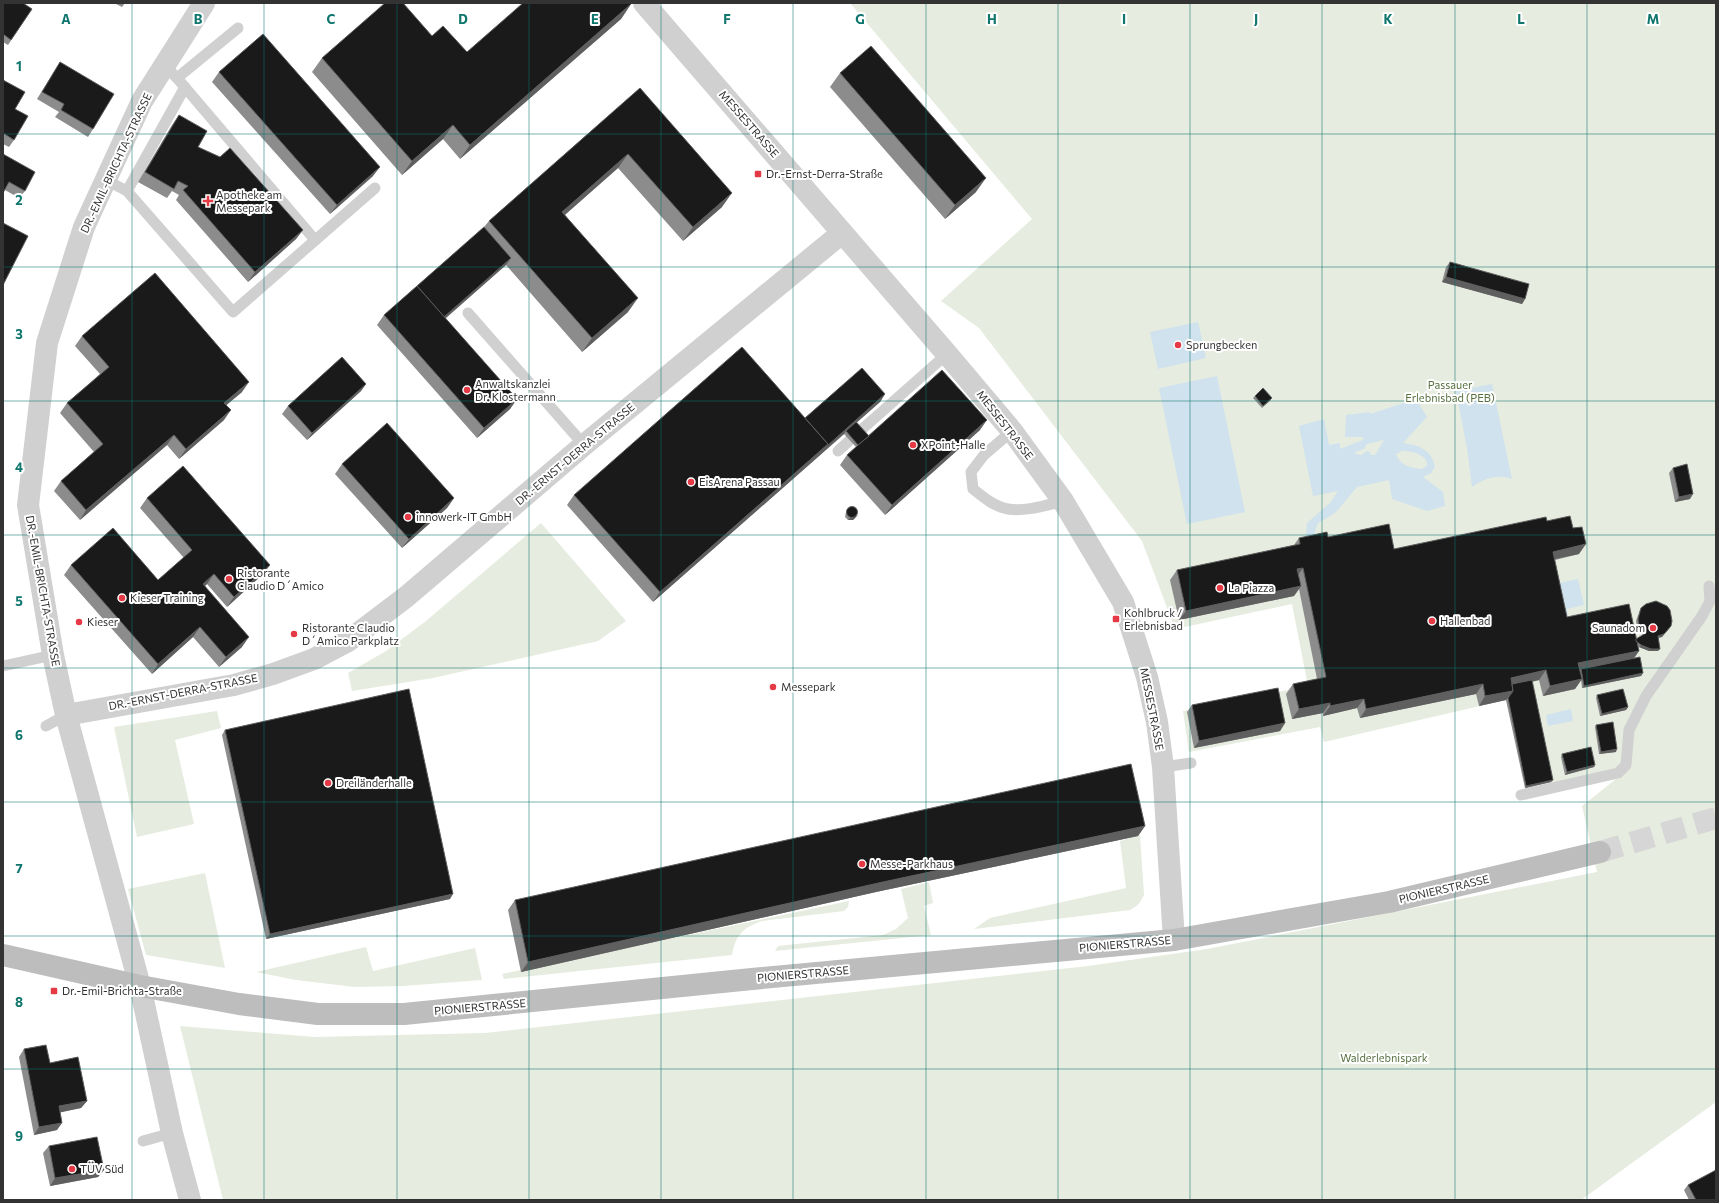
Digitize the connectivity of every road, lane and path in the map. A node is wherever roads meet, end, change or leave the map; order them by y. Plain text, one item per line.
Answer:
1 (204, 3) edge
2 (644, 3) edge
3 (238, 28) dead end
4 (176, 77) junction
5 (106, 180) junction
6 (375, 188) edge
7 (127, 191) junction
8 (842, 233) junction
9 (315, 240) junction
10 (468, 313) dead end
11 (947, 354) junction
12 (860, 431) edge
13 (1012, 431) junction
14 (850, 440) edge
15 (584, 445) junction
16 (838, 451) edge
17 (1063, 501) junction
18 (1709, 586) dead end
19 (53, 655) junction
20 (3, 666) edge
21 (66, 715) junction
22 (46, 726) dead end
23 (1191, 763) dead end
24 (1163, 767) junction
25 (1522, 795) dead end
26 (1600, 852) tunnel mouth
27 (1174, 940) junction
28 (3, 955) edge
29 (140, 986) junction
30 (172, 1133) junction
31 (143, 1141) dead end
32 (190, 1200) edge

1 - 4 street, DR.-EMIL-BRICHTA-STRASSE
2 - 8 street, MESSESTRASSE
3 - 4 lane
4 - 5 street, DR.-EMIL-BRICHTA-STRASSE
4 - 7 lane
4 - 9 lane
5 - 7 lane
5 - 19 street, DR.-EMIL-BRICHTA-STRASSE
6 - 9 lane
7 - 9 lane
8 - 11 street, MESSESTRASSE
8 - 15 street, DR.-ERNST-DERRA-STRASSE
10 - 15 lane
11 - 12 lane
11 - 13 street, MESSESTRASSE
13 - 17 street, MESSESTRASSE
13 - 17 lane
14 - 16 lane
15 - 21 street, DR.-ERNST-DERRA-STRASSE
17 - 24 street, MESSESTRASSE
18 - 25 lane
19 - 20 lane
19 - 21 street, DR.-EMIL-BRICHTA-STRASSE
21 - 22 lane
21 - 29 street, DR.-EMIL-BRICHTA-STRASSE
23 - 24 lane
24 - 27 street, MESSESTRASSE
26 - 27 main road, PIONIERSTRASSE
27 - 29 main road, PIONIERSTRASSE
28 - 29 main road, PIONIERSTRASSE
29 - 30 street, DR.-EMIL-BRICHTA-STRASSE
30 - 31 lane
30 - 32 street, DR.-EMIL-BRICHTA-STRASSE

